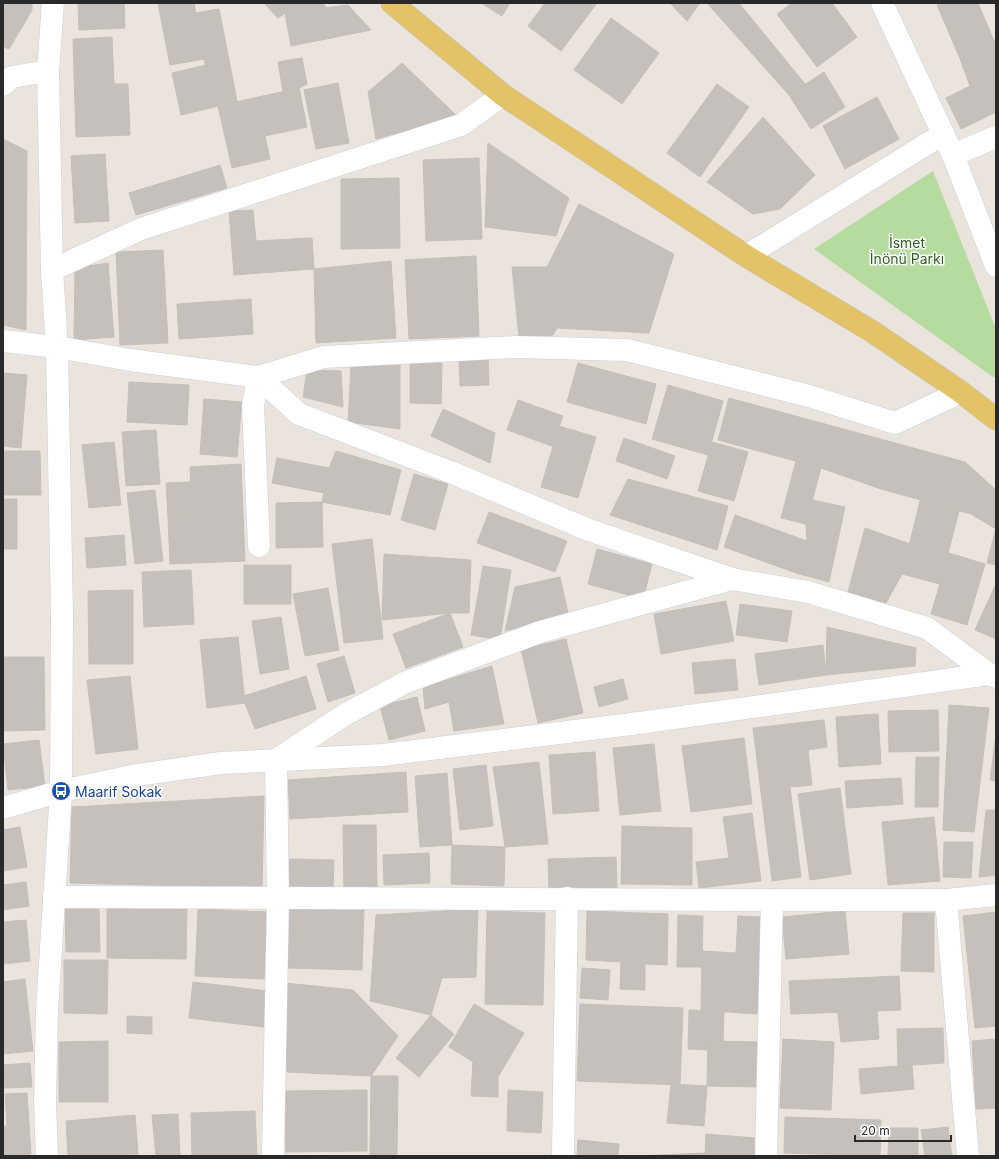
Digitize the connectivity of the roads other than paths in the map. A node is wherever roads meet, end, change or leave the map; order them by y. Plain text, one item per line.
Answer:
1 (53, 3) edge
2 (392, 3) edge
3 (882, 3) edge
4 (48, 71) junction
5 (3, 85) edge
6 (503, 94) junction
7 (943, 134) junction
8 (996, 137) edge
9 (953, 155) junction
10 (746, 256) junction
11 (996, 266) edge
12 (52, 270) junction
13 (3, 341) edge
14 (57, 347) junction
15 (258, 377) junction
16 (961, 392) junction
17 (996, 419) edge
18 (259, 546) dead end
19 (732, 579) junction
20 (992, 675) edge
21 (276, 760) junction
22 (61, 791) junction
23 (3, 808) edge
24 (996, 895) edge
25 (54, 897) junction
26 (278, 898) junction
27 (567, 898) junction
28 (772, 900) junction
29 (946, 900) junction
30 (47, 1156) edge
31 (273, 1156) edge
32 (563, 1156) edge
33 (766, 1156) edge
34 (968, 1156) edge

1 - 4 street
2 - 6 main road
3 - 7 street
4 - 5 street
4 - 12 street
6 - 10 main road
6 - 12 street
7 - 9 street
7 - 10 street
8 - 9 street
9 - 11 street
10 - 16 main road
12 - 14 street
13 - 14 street
14 - 15 street
14 - 22 street
15 - 16 street
15 - 18 street
15 - 19 street
16 - 17 main road
19 - 20 street
19 - 21 street
20 - 21 street
21 - 22 street
21 - 26 street
22 - 23 street
22 - 25 street
24 - 29 street
25 - 26 street
25 - 30 street
26 - 27 street
26 - 31 street
27 - 28 street
27 - 32 street
28 - 29 street
28 - 33 street
29 - 34 street

